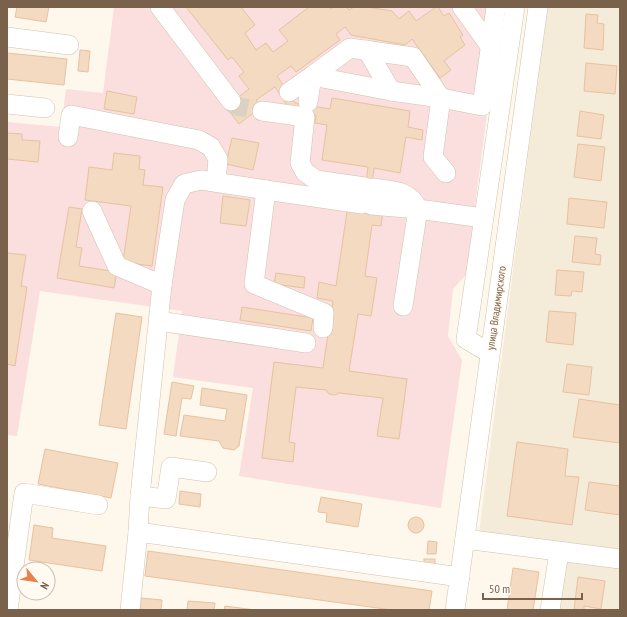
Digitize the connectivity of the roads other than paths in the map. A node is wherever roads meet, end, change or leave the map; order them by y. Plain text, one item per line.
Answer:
1 (160, 7) edge
2 (462, 7) edge
3 (496, 7) edge
4 (515, 7) edge
5 (538, 7) edge
6 (7, 37) edge
7 (69, 45) dead end
8 (490, 46) junction
9 (367, 50) junction
10 (312, 76) junction
11 (392, 91) junction
12 (441, 98) junction
13 (231, 101) tunnel mouth
14 (308, 102) dead end
15 (7, 104) edge
16 (45, 108) dead end
17 (491, 108) junction
18 (68, 137) dead end
19 (446, 173) dead end
20 (216, 182) junction
21 (266, 190) junction
22 (368, 196) junction
23 (418, 209) junction
24 (92, 211) dead end
25 (483, 218) junction
26 (162, 285) junction
27 (403, 306) dead end
28 (159, 321) junction
29 (322, 328) dead end
30 (306, 344) dead end
31 (490, 353) junction
32 (207, 472) dead end
33 (140, 496) junction
34 (98, 505) dead end
35 (138, 532) junction
36 (465, 539) junction
37 (559, 552) junction
38 (620, 559) edge
39 (460, 577) junction
40 (8, 610) edge
41 (130, 610) edge
42 (455, 610) edge
43 (550, 610) edge

1 - 13 street
2 - 8 street
3 - 8 street
4 - 17 street
5 - 31 street, улица Владимирского
6 - 7 street
8 - 17 street
9 - 10 street
9 - 11 street
9 - 12 street
10 - 11 street
10 - 14 street
10 - 22 street
11 - 12 street
12 - 17 street
12 - 19 street
15 - 16 street
17 - 25 street
18 - 20 street
20 - 21 street
20 - 26 street
21 - 22 street
21 - 29 street
22 - 23 street
23 - 25 street
23 - 27 street
24 - 26 street
25 - 31 street
26 - 28 street
28 - 30 street
28 - 33 street
31 - 36 street, улица Владимирского
32 - 33 street
33 - 35 street
34 - 40 street
35 - 39 street
35 - 41 street
36 - 37 street
36 - 39 street, улица Владимирского
37 - 38 street
37 - 43 street
39 - 42 street, улица Владимирского

